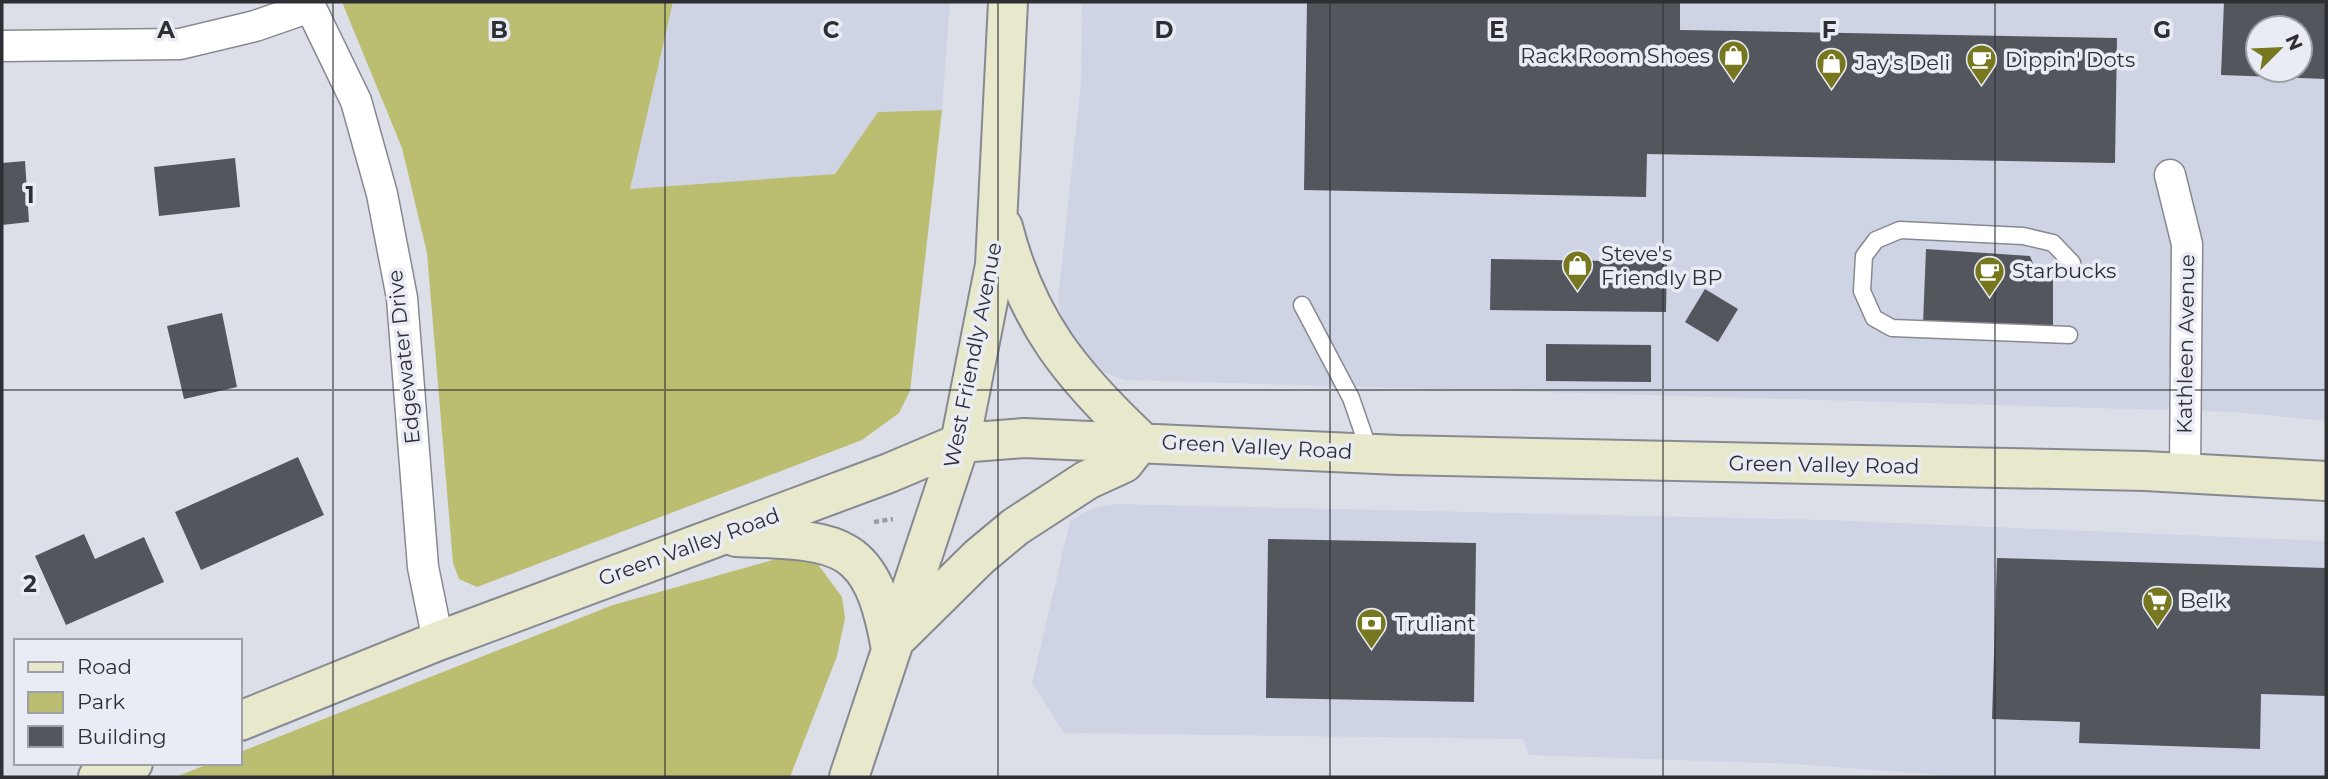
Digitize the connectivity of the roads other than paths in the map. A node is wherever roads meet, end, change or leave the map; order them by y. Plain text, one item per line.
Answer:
1 (1008, 2) edge
2 (309, 4) edge
3 (2, 46) edge
4 (2170, 175) dead end
5 (998, 208) junction
6 (2072, 263) dead end
7 (1302, 305) dead end
8 (2069, 335) dead end
9 (1142, 441) junction
10 (960, 443) junction
11 (1370, 453) junction
12 (2185, 474) junction
13 (2326, 481) edge
14 (717, 536) junction
15 (438, 641) junction
16 (893, 646) junction
17 (242, 720) edge
18 (128, 765) edge
19 (98, 777) edge
20 (849, 777) edge

1 - 5 main road, West Friendly Avenue
2 - 3 street
2 - 15 street, Edgewater Drive
4 - 12 street, Kathleen Avenue
5 - 9 main road
5 - 10 main road, West Friendly Avenue
6 - 8 lane
7 - 11 lane
9 - 10 main road, Green Valley Road
9 - 11 main road, Green Valley Road
9 - 16 main road
10 - 14 main road, Green Valley Road
10 - 16 main road, West Friendly Avenue
11 - 12 main road, Green Valley Road
12 - 13 main road, Green Valley Road
14 - 15 main road, Green Valley Road
14 - 16 main road
15 - 17 main road, Green Valley Road
16 - 20 main road, West Friendly Avenue
18 - 19 main road

